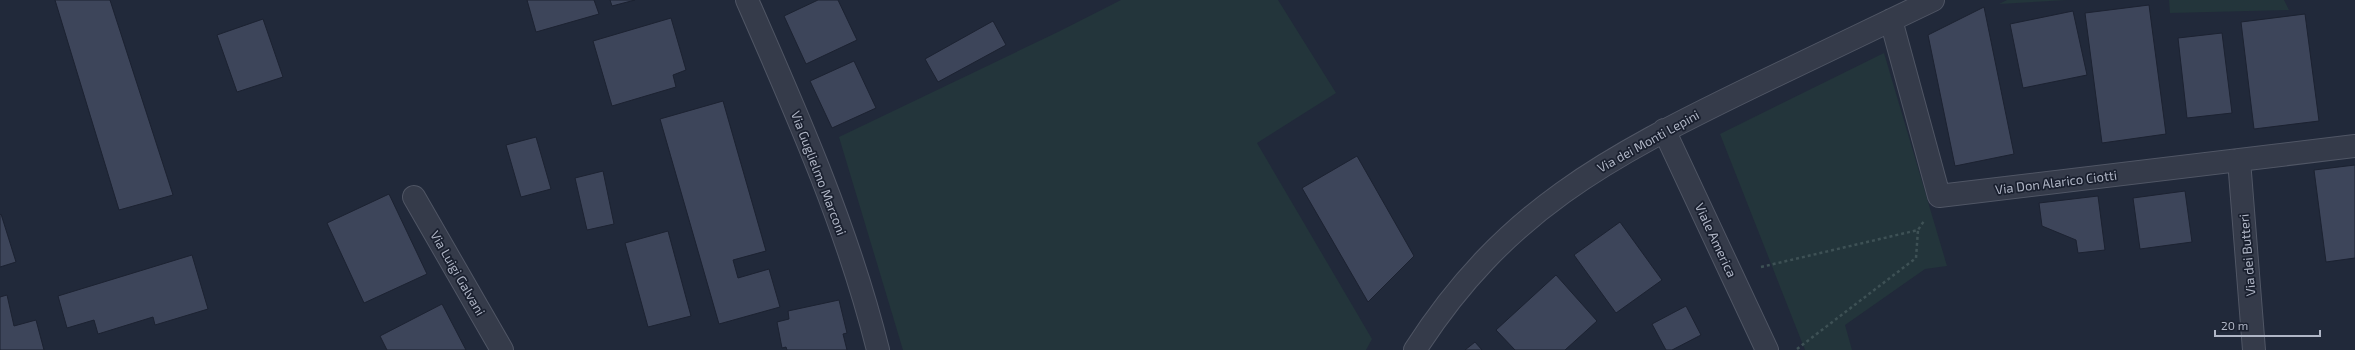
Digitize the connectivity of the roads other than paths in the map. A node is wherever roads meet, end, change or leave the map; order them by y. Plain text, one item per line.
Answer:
1 (747, 0) edge
2 (1933, 0) edge
3 (1891, 20) junction
4 (1664, 130) junction
5 (2355, 146) edge
6 (2239, 160) junction
7 (414, 197) dead end
8 (502, 350) edge
9 (878, 350) edge
10 (1415, 350) edge
11 (1767, 350) edge
12 (2254, 350) edge

1 - 9 street, Via Guglielmo Marconi
2 - 3 street, Via dei Monti Lepini
3 - 4 street, Via dei Monti Lepini
3 - 6 street, Via Don Alarico Ciotti
4 - 10 street, Via dei Monti Lepini
4 - 11 street, Viale America
5 - 6 street, Via Don Alarico Ciotti
6 - 12 street, Via dei Butteri
7 - 8 street, Via Luigi Galvani

